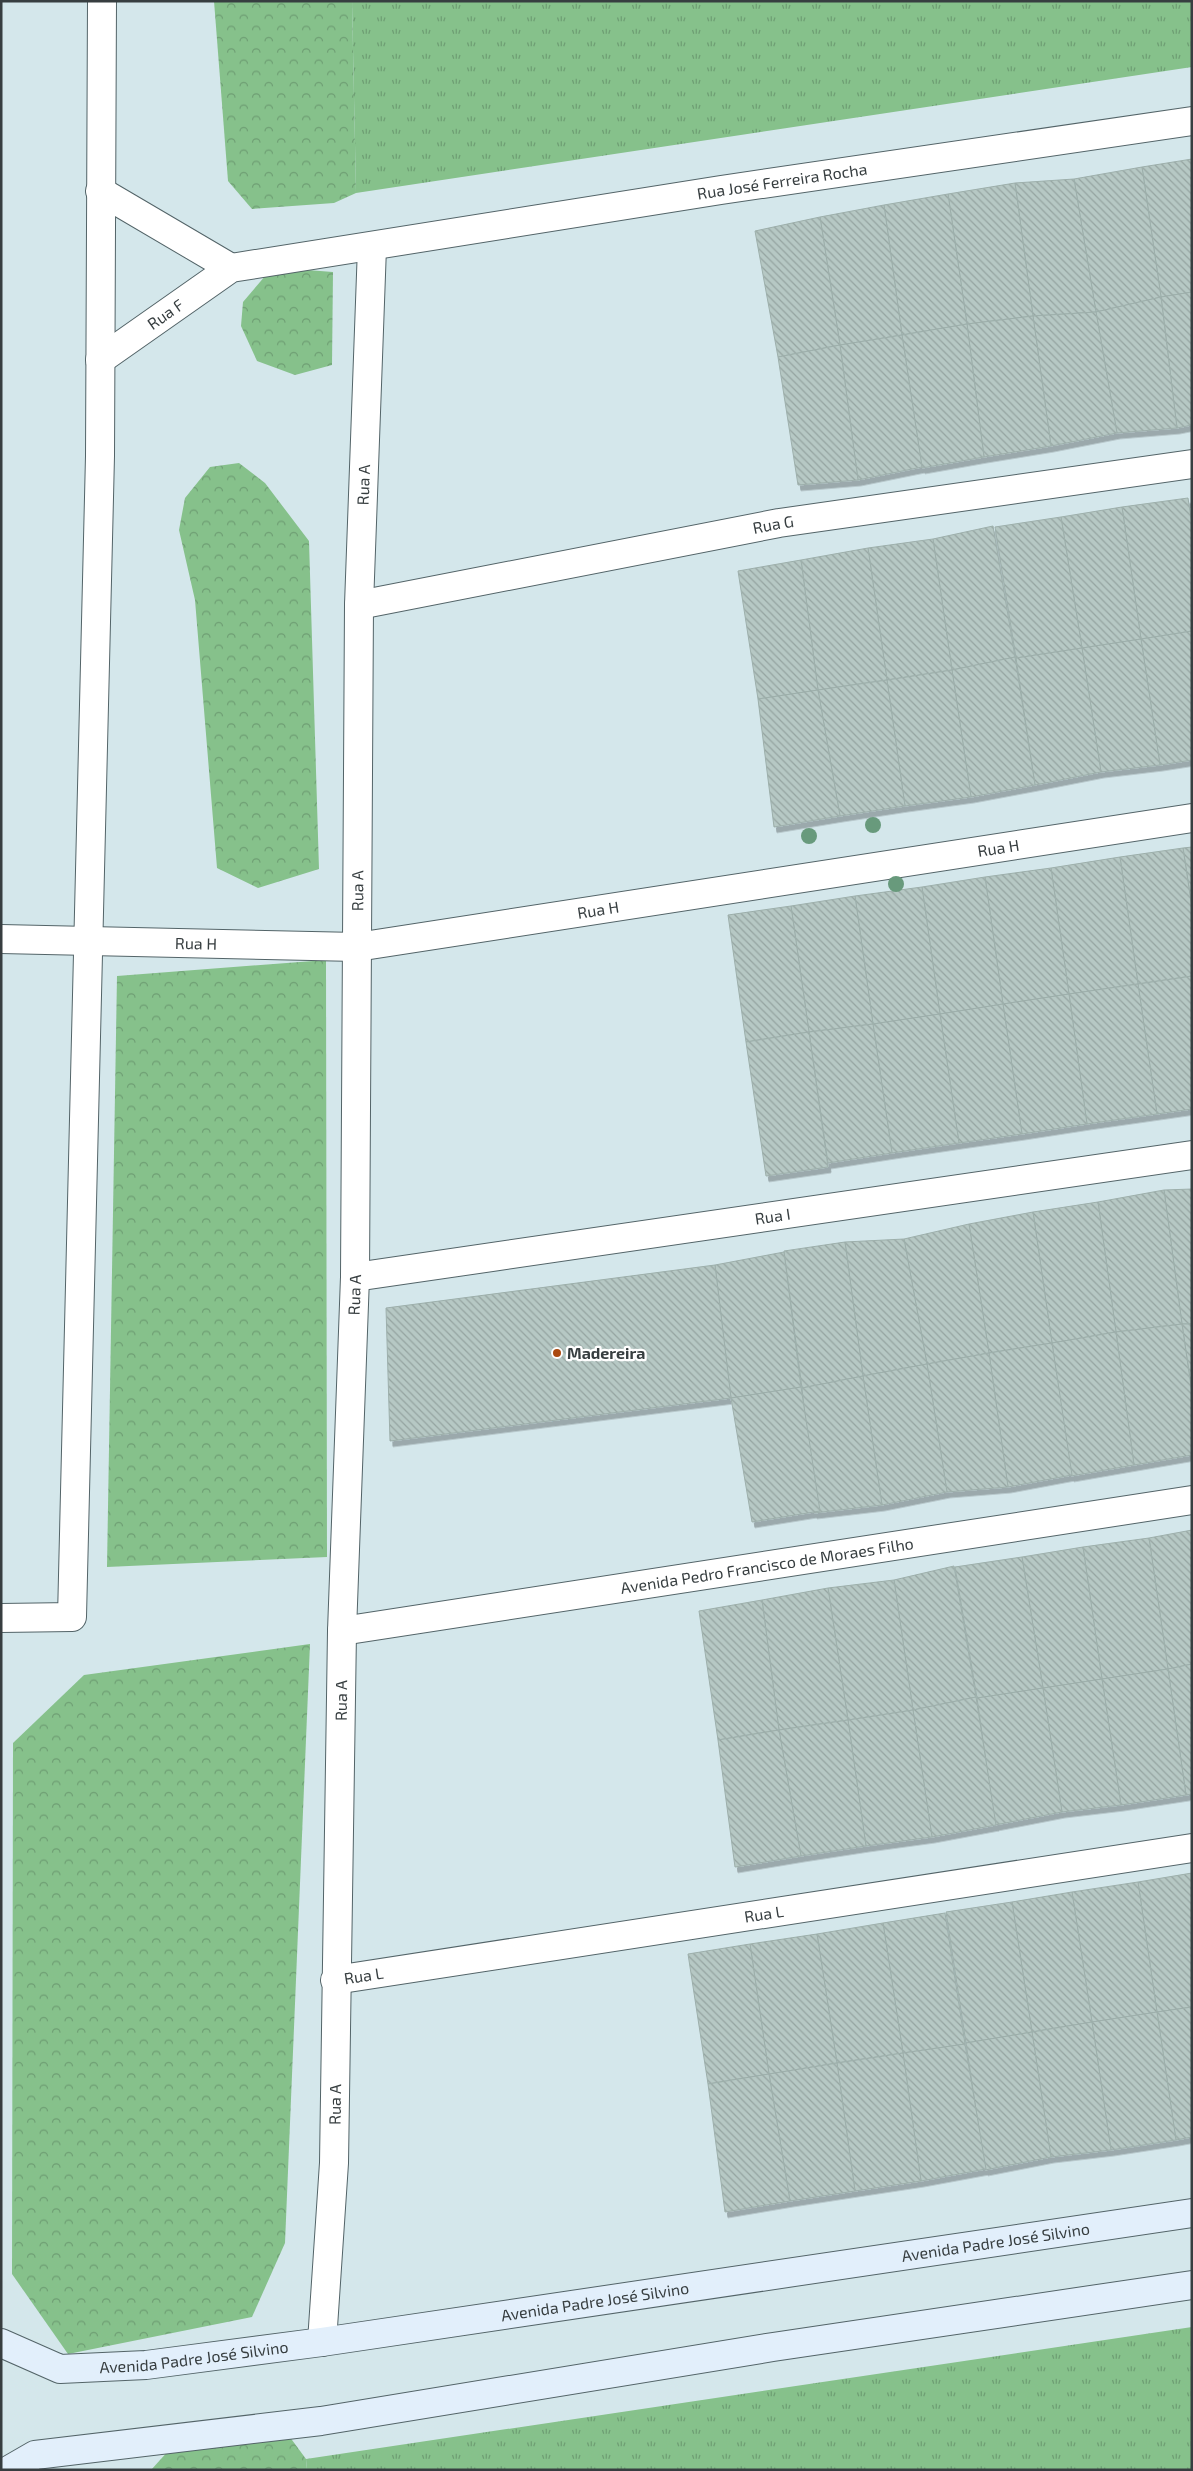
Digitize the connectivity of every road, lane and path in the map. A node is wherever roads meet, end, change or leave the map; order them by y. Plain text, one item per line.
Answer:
1 (102, 1) edge
2 (1192, 121) edge
3 (100, 191) junction
4 (372, 247) junction
5 (231, 268) junction
6 (100, 360) junction
7 (1192, 464) edge
8 (359, 605) junction
9 (1192, 818) edge
10 (1, 939) edge
11 (90, 940) junction
12 (357, 947) junction
13 (1192, 1155) edge
14 (355, 1277) junction
15 (1192, 1500) edge
16 (1, 1618) edge
17 (342, 1631) junction
18 (1192, 1848) edge
19 (335, 1980) junction
20 (1192, 2213) edge
21 (1192, 2285) edge
22 (322, 2342) junction
23 (1, 2343) edge
24 (9, 2470) edge

1 - 3 street
2 - 4 street, Rua José Ferreira Rocha
3 - 5 street
3 - 6 street
4 - 5 street, Rua F
4 - 8 street, Rua A
5 - 6 street, Rua F
6 - 11 street
7 - 8 street, Rua G
8 - 12 street, Rua A
9 - 12 street, Rua H
10 - 11 street, Rua H
11 - 12 street, Rua H
11 - 16 street
12 - 14 street, Rua A
13 - 14 street, Rua I
14 - 17 street, Rua A
15 - 17 street, Avenida Pedro Francisco de Moraes Filho
17 - 19 street, Rua A
18 - 19 street, Rua L
19 - 22 street, Rua A
20 - 22 main road, Avenida Padre José Silvino
21 - 24 main road
22 - 23 main road, Avenida Padre José Silvino

